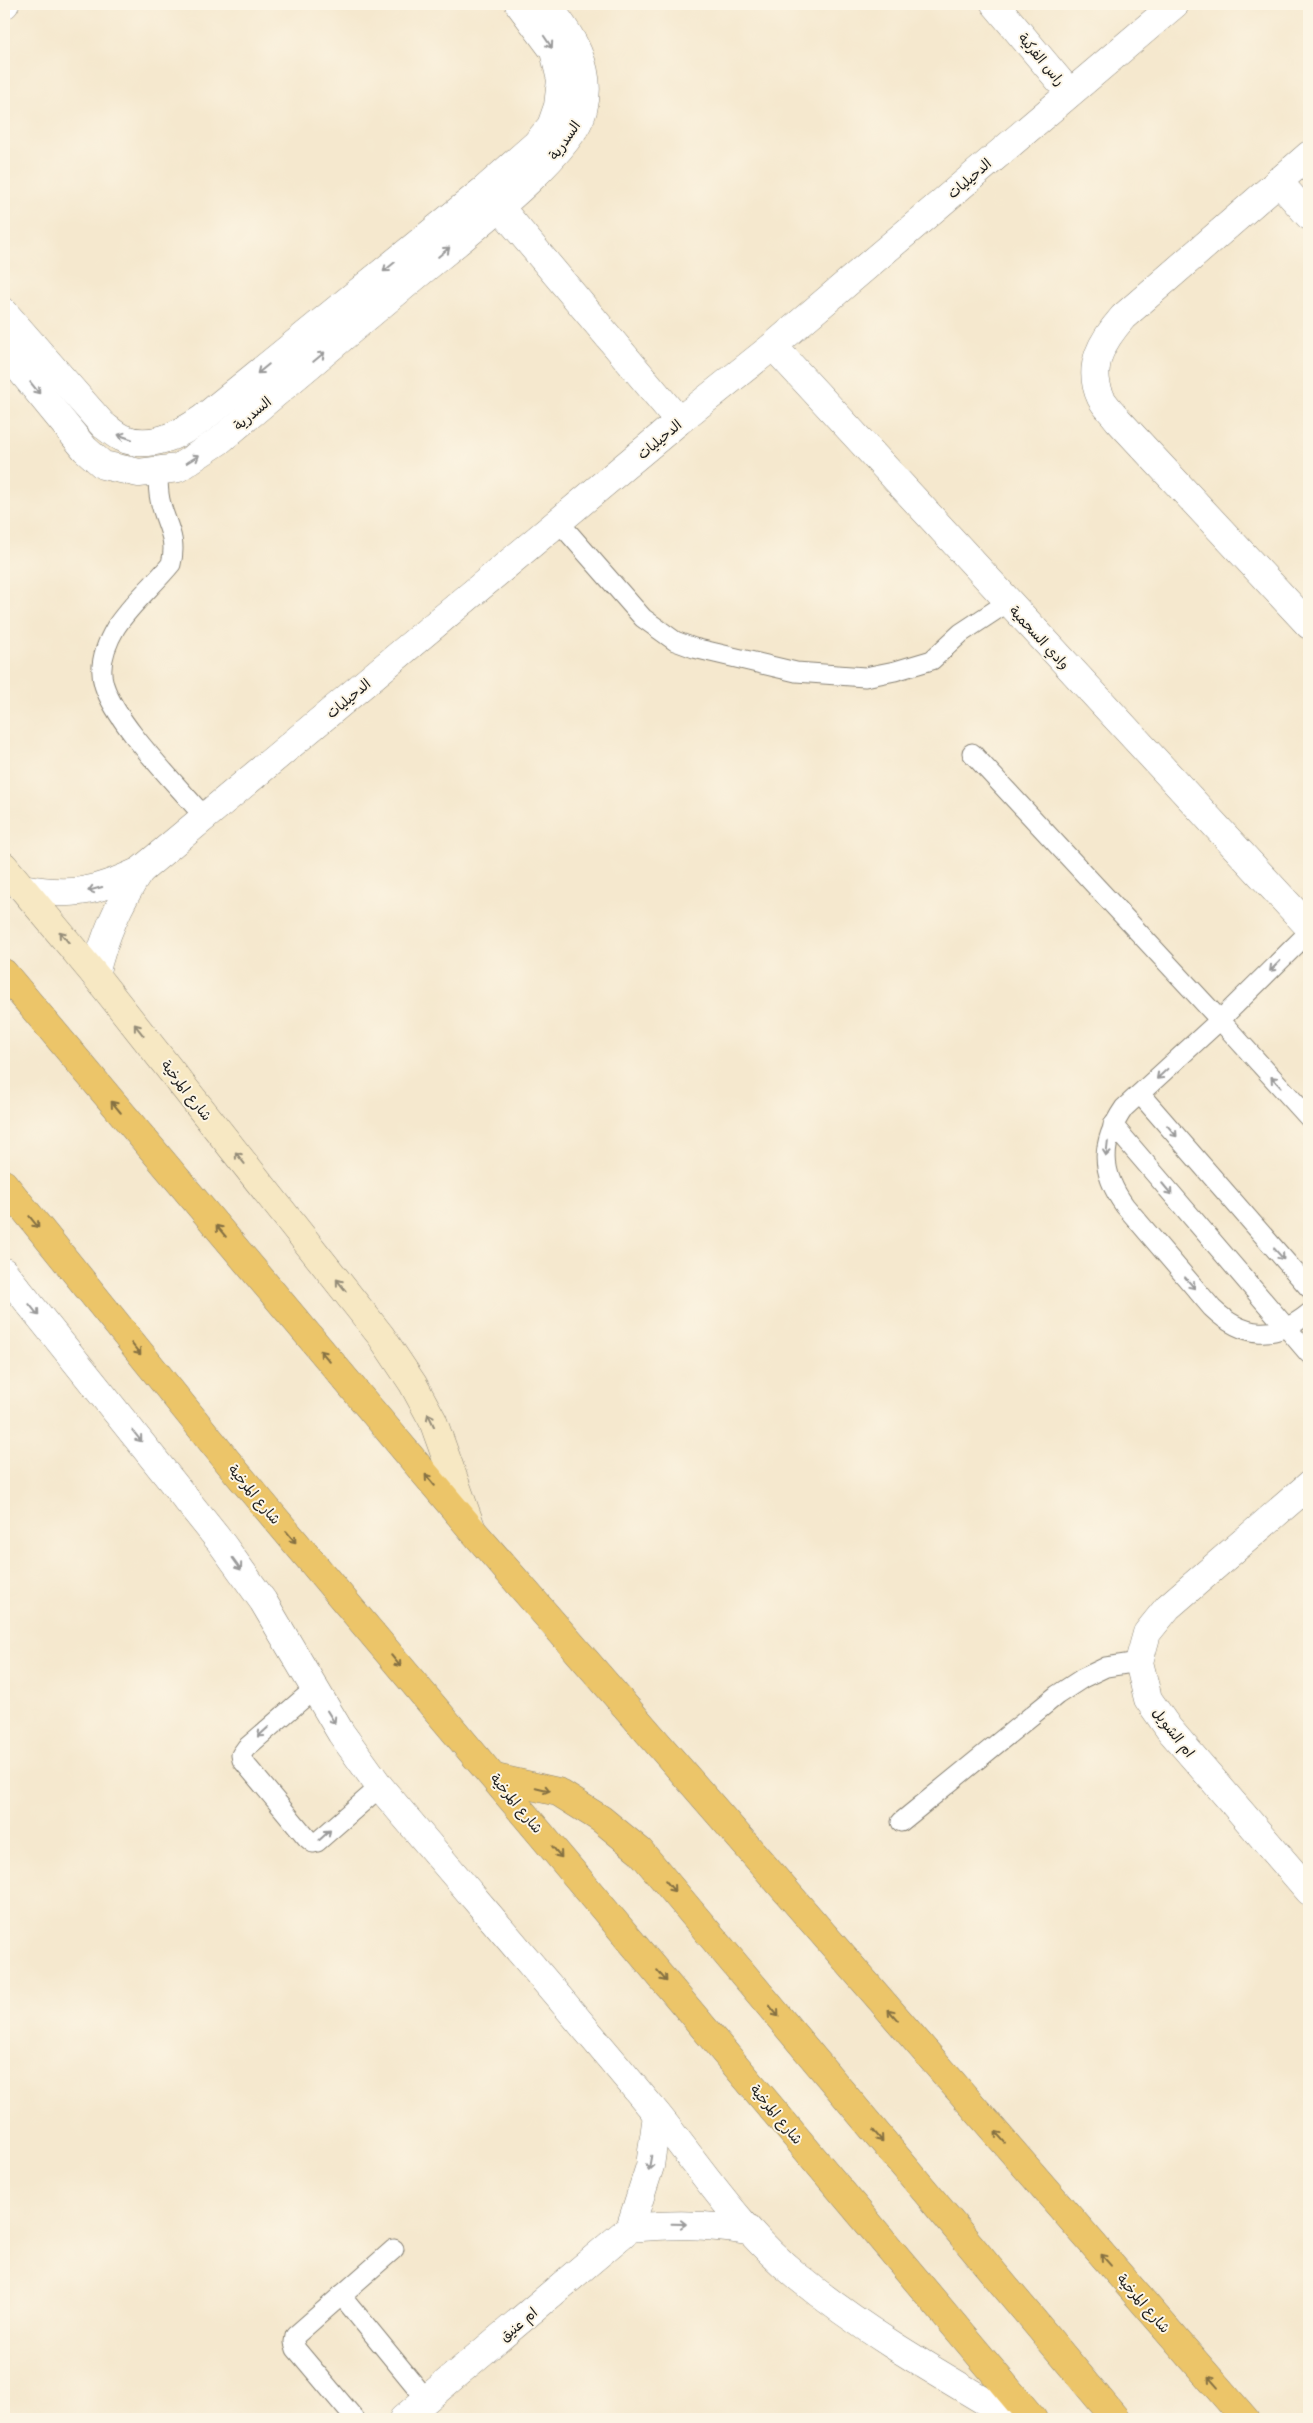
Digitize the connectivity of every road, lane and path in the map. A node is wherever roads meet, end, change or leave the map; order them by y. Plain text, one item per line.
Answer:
1 (519, 4) edge
2 (546, 4) edge
3 (995, 4) edge
4 (1175, 4) edge
5 (1069, 92) junction
6 (1309, 155) edge
7 (1278, 181) junction
8 (492, 198) junction
9 (1309, 216) edge
10 (4, 312) edge
11 (773, 346) junction
12 (4, 350) edge
13 (679, 421) junction
14 (158, 472) junction
15 (559, 522) junction
16 (1008, 602) junction
17 (1309, 625) edge
18 (972, 753) dead end
19 (205, 818) junction
20 (4, 866) edge
21 (140, 871) junction
22 (22, 888) junction
23 (1309, 927) edge
24 (1309, 932) edge
25 (4, 973) edge
26 (95, 975) junction
27 (1220, 1020) junction
28 (1140, 1094) junction
29 (1309, 1118) edge
30 (1113, 1125) junction
31 (4, 1184) edge
32 (4, 1272) edge
33 (1309, 1288) edge
34 (1309, 1313) edge
35 (1288, 1328) junction
36 (1309, 1354) edge
37 (1309, 1485) edge
38 (473, 1531) junction
39 (1139, 1662) junction
40 (314, 1689) junction
41 (496, 1778) junction
42 (380, 1787) junction
43 (901, 1822) dead end
44 (1309, 1891) edge
45 (657, 2115) junction
46 (630, 2228) junction
47 (747, 2231) junction
48 (394, 2250) dead end
49 (341, 2295) junction
50 (427, 2400) junction
51 (355, 2419) edge
52 (404, 2419) edge
53 (1015, 2419) edge
54 (1033, 2419) edge
55 (1116, 2419) edge
56 (1245, 2419) edge

1 -> 8 street, السدرية
2 - 8 street, السدرية
3 - 5 street, راس الفركية
4 - 5 street, الدحيليات
5 - 11 street, الدحيليات
6 - 7 street
7 - 9 street
7 - 17 street
8 -> 10 street, السدرية
8 - 13 street
14 -> 8 street, السدرية
11 - 13 street, الدحيليات
11 - 16 street, وادي السحمية
12 -> 14 street, السدرية
13 - 15 street, الدحيليات
14 - 19 lane
15 - 16 lane
15 - 19 street, الدحيليات
16 - 23 street, وادي السحمية
18 - 27 lane
19 - 21 street, الدحيليات
20 - 22 main road, شارع المرخية
21 -> 22 street, الدحيليات
21 - 26 street, الدحيليات
26 -> 22 main road, شارع المرخية
24 -> 27 lane
38 -> 25 highway, شارع المرخية
38 -> 26 main road, شارع المرخية
27 -> 28 lane
29 -> 27 lane
28 - 30 lane
28 -> 33 lane
30 -> 35 lane
30 -> 35 lane
31 -> 41 highway, شارع المرخية
32 -> 40 street
34 - 35 lane
35 - 36 lane
37 - 39 street, ام الشويل
56 -> 38 highway, شارع المرخية
39 - 43 lane
39 - 44 street, ام الشويل
40 -> 42 street
40 -> 42 lane
41 -> 54 highway, شارع المرخية
41 -> 55 highway
42 - 45 street
45 -> 46 street
45 - 47 street
46 -> 47 street
46 - 50 street, ام عنيق
47 - 53 street
48 - 49 lane
49 - 50 lane
49 - 51 lane
50 - 52 street, ام عنيق

